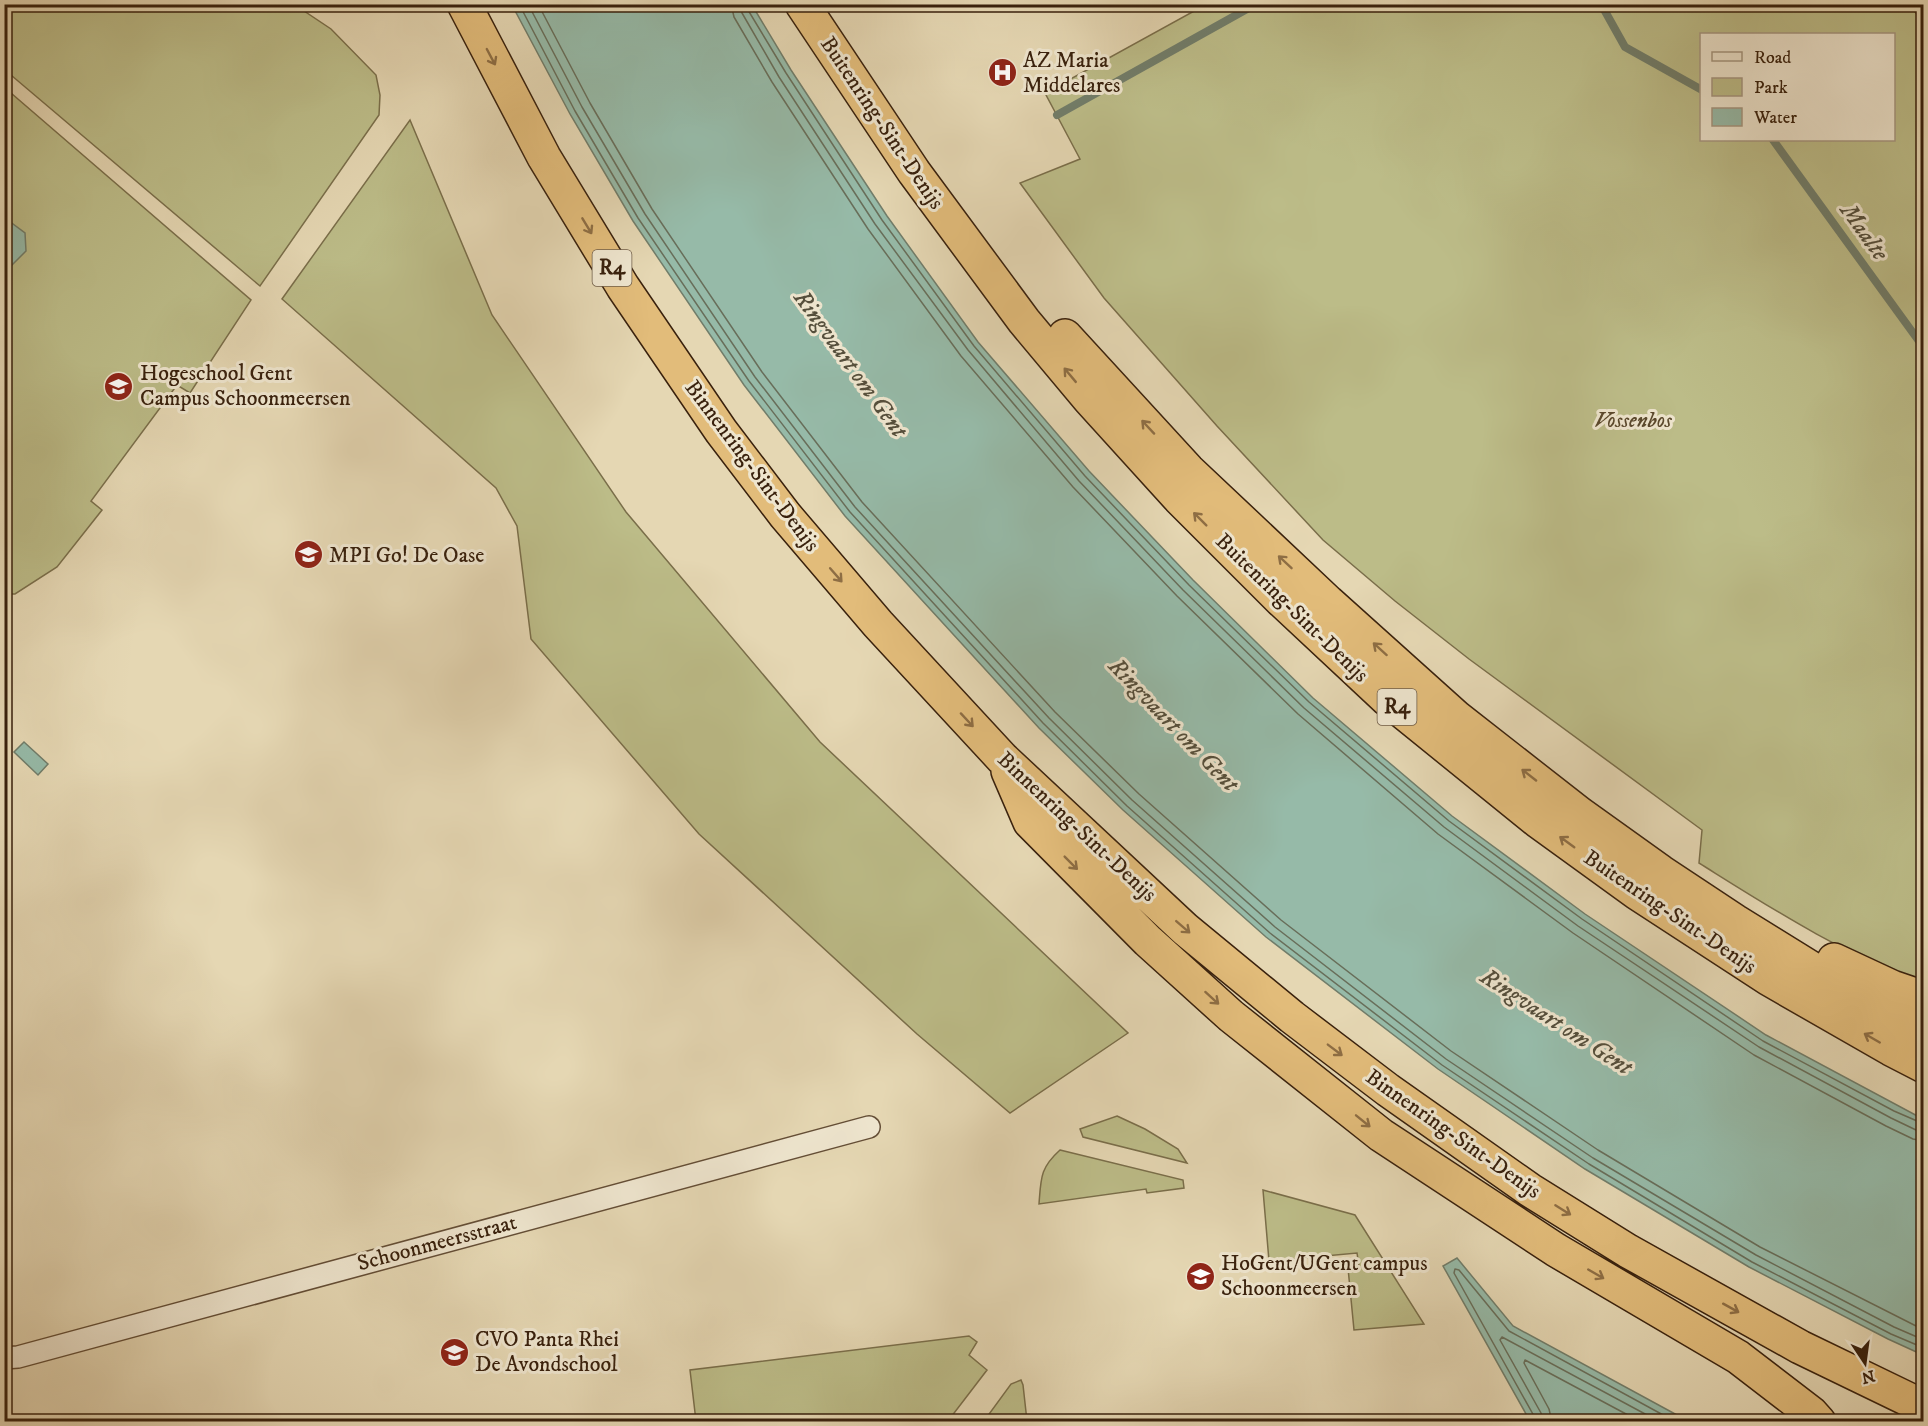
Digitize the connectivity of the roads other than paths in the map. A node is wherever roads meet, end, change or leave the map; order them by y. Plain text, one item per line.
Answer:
1 (464, 4) edge
2 (802, 4) edge
3 (963, 240) junction
4 (1002, 758) junction
5 (1660, 872) junction
6 (1923, 998) edge
7 (1923, 1032) edge
8 (1923, 1066) edge
9 (869, 1127) dead end
10 (4, 1358) edge
11 (1923, 1407) edge
12 (1819, 1422) edge

1 -> 4 highway, Binnenring-Sint-Denijs / R4
2 - 3 highway, Buitenring-Sint-Denijs / R4
5 -> 3 highway
8 -> 3 highway, Buitenring-Sint-Denijs / R4
4 -> 11 highway, Binnenring-Sint-Denijs / R4
4 -> 12 highway
5 - 6 highway
5 - 7 highway
9 - 10 street, Schoonmeersstraat

